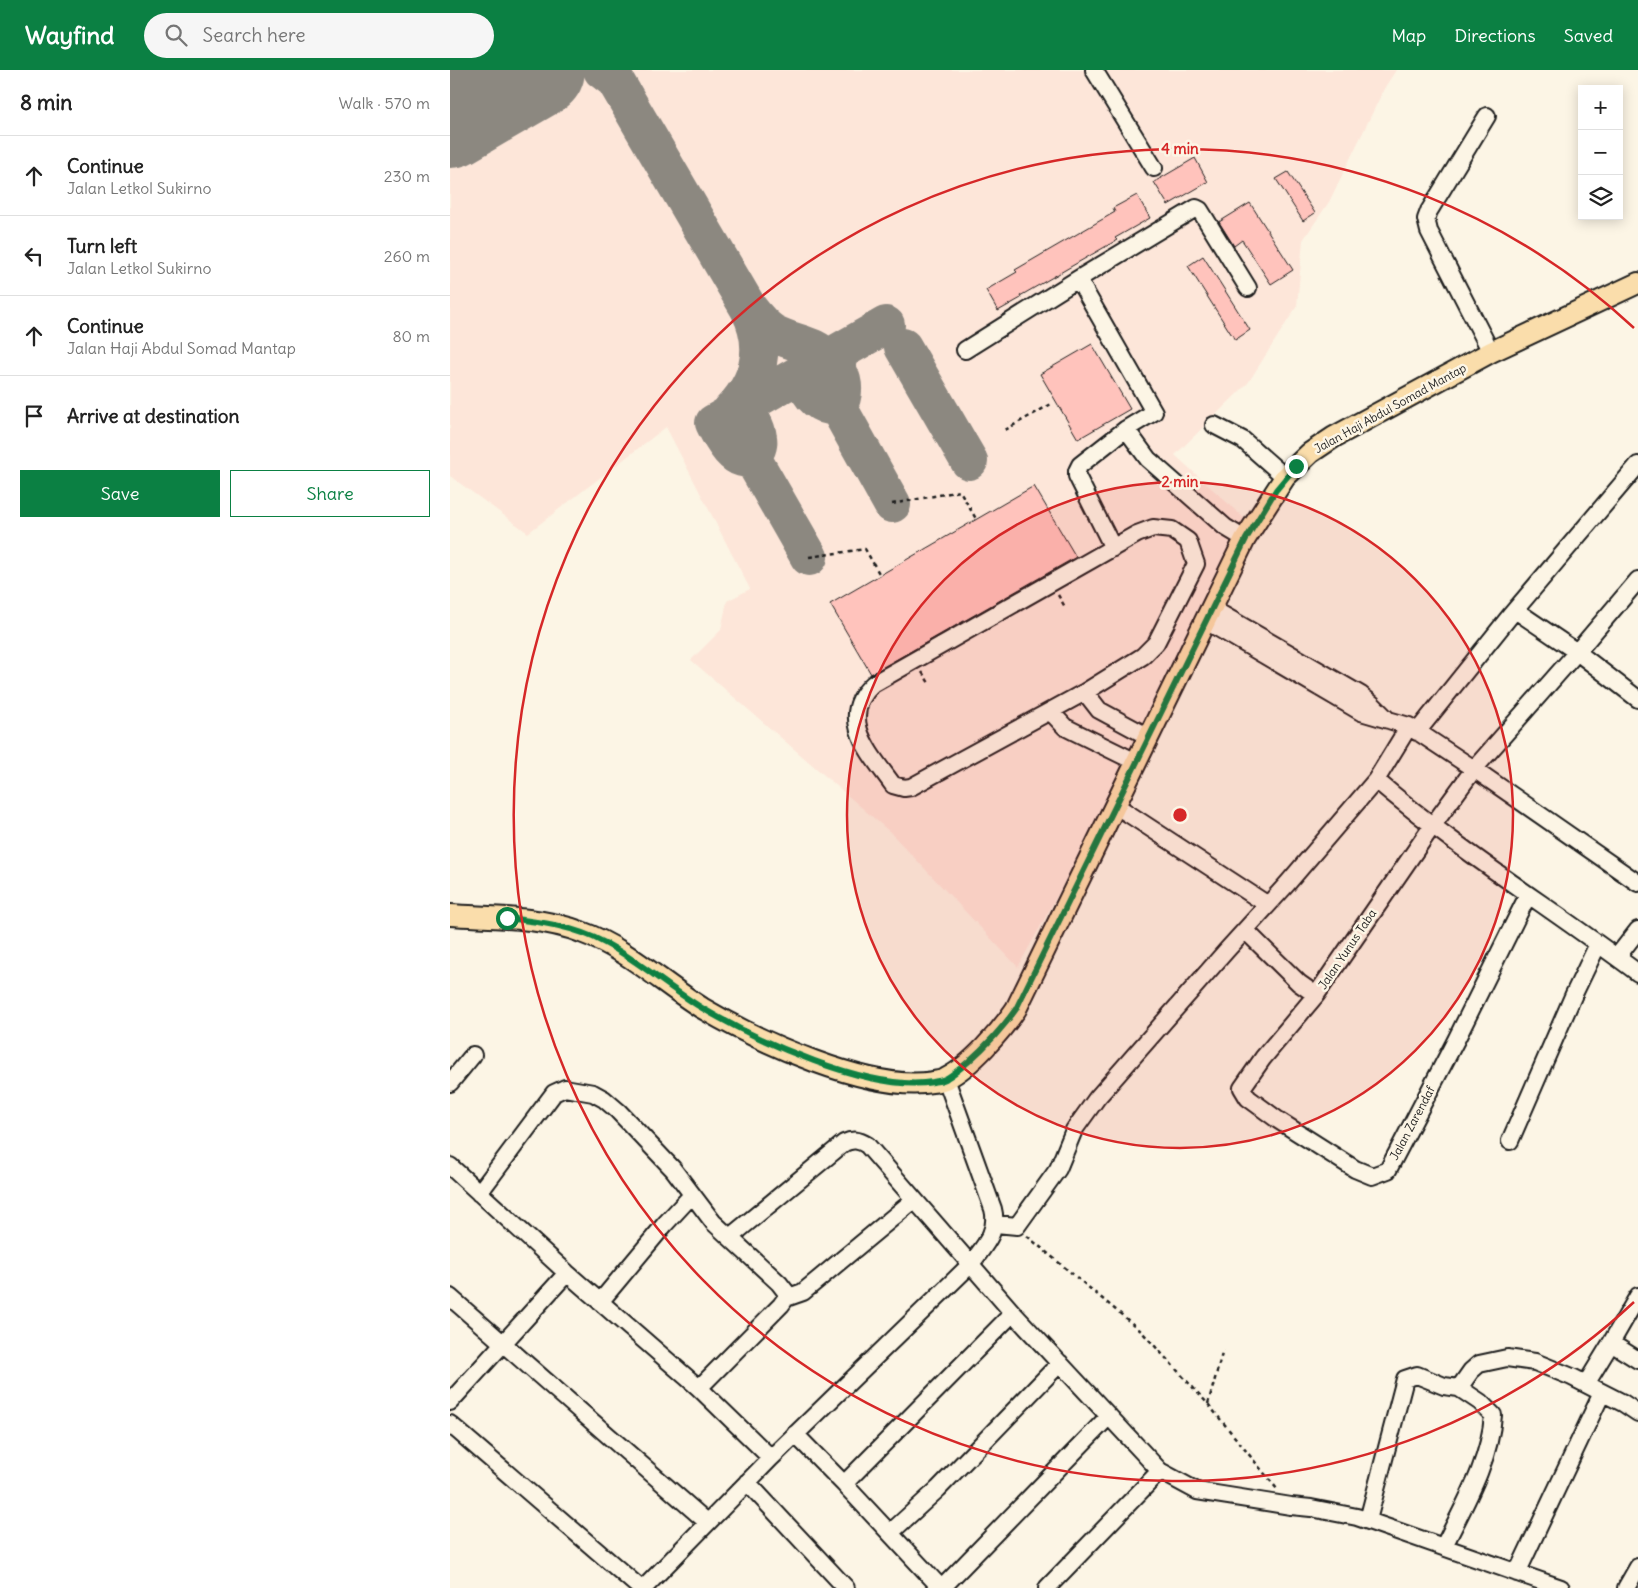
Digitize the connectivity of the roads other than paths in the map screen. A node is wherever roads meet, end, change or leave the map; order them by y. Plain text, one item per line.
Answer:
1 (1094, 70) edge
2 (1487, 116) dead end
3 (1154, 168) dead end
4 (1078, 279) junction
5 (1638, 283) edge
6 (1248, 288) dead end
7 (965, 350) dead end
8 (1491, 352) junction
9 (1214, 425) dead end
10 (1126, 429) junction
11 (1638, 465) edge
12 (1285, 478) junction
13 (1246, 539) junction
14 (1113, 548) junction
15 (1638, 580) edge
16 (1515, 610) junction
17 (1208, 615) junction
18 (1577, 652) junction
19 (1085, 692) junction
20 (1637, 697) edge
21 (1050, 711) junction
22 (1413, 729) junction
23 (1149, 737) junction
24 (1136, 762) junction
25 (1474, 769) junction
26 (1376, 780) junction
27 (1116, 805) junction
28 (1433, 825) junction
29 (1638, 883) edge
30 (1528, 895) junction
31 (1268, 905) junction
32 (450, 915) edge
33 (1245, 930) junction
34 (1638, 930) edge
35 (1598, 944) junction
36 (1617, 957) junction
37 (1638, 973) edge
38 (1316, 995) junction
39 (474, 1055) dead end
40 (946, 1079) junction
41 (450, 1083) edge
42 (1510, 1141) dead end
43 (450, 1166) edge
44 (479, 1193) junction
45 (692, 1195) junction
46 (914, 1200) junction
47 (996, 1224) junction
48 (730, 1237) junction
49 (971, 1264) junction
50 (567, 1273) junction
51 (1638, 1296) edge
52 (450, 1297) edge
53 (786, 1298) junction
54 (600, 1302) junction
55 (1013, 1313) junction
56 (502, 1343) junction
57 (1611, 1343) junction
58 (1638, 1360) edge
59 (1060, 1363) junction
60 (1586, 1384) junction
61 (699, 1388) junction
62 (1459, 1388) junction
63 (1602, 1393) junction
64 (450, 1402) edge
65 (1638, 1413) edge
66 (1109, 1416) junction
67 (450, 1424) edge
68 (796, 1434) junction
69 (771, 1458) junction
70 (1160, 1470) junction
71 (747, 1482) junction
72 (844, 1484) junction
73 (1368, 1520) junction
74 (707, 1522) junction
75 (890, 1534) junction
76 (1444, 1546) junction
77 (1638, 1567) edge
78 (1518, 1573) junction
79 (1557, 1587) edge
80 (640, 1588) edge
81 (644, 1588) edge
82 (846, 1588) edge
83 (942, 1588) edge
84 (1047, 1588) edge
85 (1626, 1588) edge

1 - 3 street
2 - 8 street
4 - 6 street
4 - 7 street
4 - 10 street
5 - 8 main road, Jalan Haji Abdul Somad Mantap
8 - 12 main road, Jalan Haji Abdul Somad Mantap
9 - 12 street
10 - 13 street
10 - 14 street
11 - 16 street
12 - 13 main road, Jalan Haji Abdul Somad Mantap
13 - 17 main road, Jalan Haji Abdul Somad Mantap
14 - 19 street
14 - 21 street
15 - 18 street, Jalan Yunus Taba
16 - 18 street
16 - 22 street
17 - 22 street
17 - 23 main road, Jalan Haji Abdul Somad Mantap
18 - 20 street
18 - 25 street, Jalan Yunus Taba
19 - 21 street
19 - 23 street
21 - 24 street
22 - 25 street
22 - 26 street
23 - 24 main road, Jalan Haji Abdul Somad Mantap
24 - 27 main road, Jalan Haji Abdul Somad Mantap
25 - 28 street, Jalan Yunus Taba
25 - 29 street
26 - 28 street
26 - 31 street
27 - 31 street
27 - 40 main road, Jalan Haji Abdul Somad Mantap
28 - 30 street
28 - 38 street, Jalan Yunus Taba
30 - 35 street
30 - 38 street, Jalan Zarendaf
31 - 33 street
32 - 40 main road
33 - 38 street, Jalan Yunus Taba
33 - 47 street
34 - 36 street
35 - 36 street
35 - 42 street
36 - 37 street
39 - 41 street
40 - 47 street
43 - 44 street
44 - 45 street
44 - 50 street
45 - 48 street
45 - 54 street
46 - 48 street
46 - 49 street
46 - 53 street
47 - 49 street
48 - 53 street
49 - 55 street
49 - 68 street
50 - 54 street
50 - 56 street
51 - 57 street
52 - 56 street
53 - 61 street
54 - 61 street
55 - 59 street
55 - 72 street
56 - 64 street
56 - 74 street
57 - 58 street
57 - 60 street
59 - 66 street
59 - 75 street
60 - 62 street
60 - 63 street
61 - 69 street
62 - 73 street
62 - 76 street
63 - 65 street
63 - 78 street
66 - 70 street
66 - 83 street
67 - 80 street
68 - 69 street
68 - 72 street
69 - 71 street
70 - 73 street
70 - 84 street
71 - 74 street
71 - 82 street
72 - 75 street
73 - 76 street
74 - 81 street
75 - 83 street
76 - 78 street
77 - 85 street
78 - 79 street

